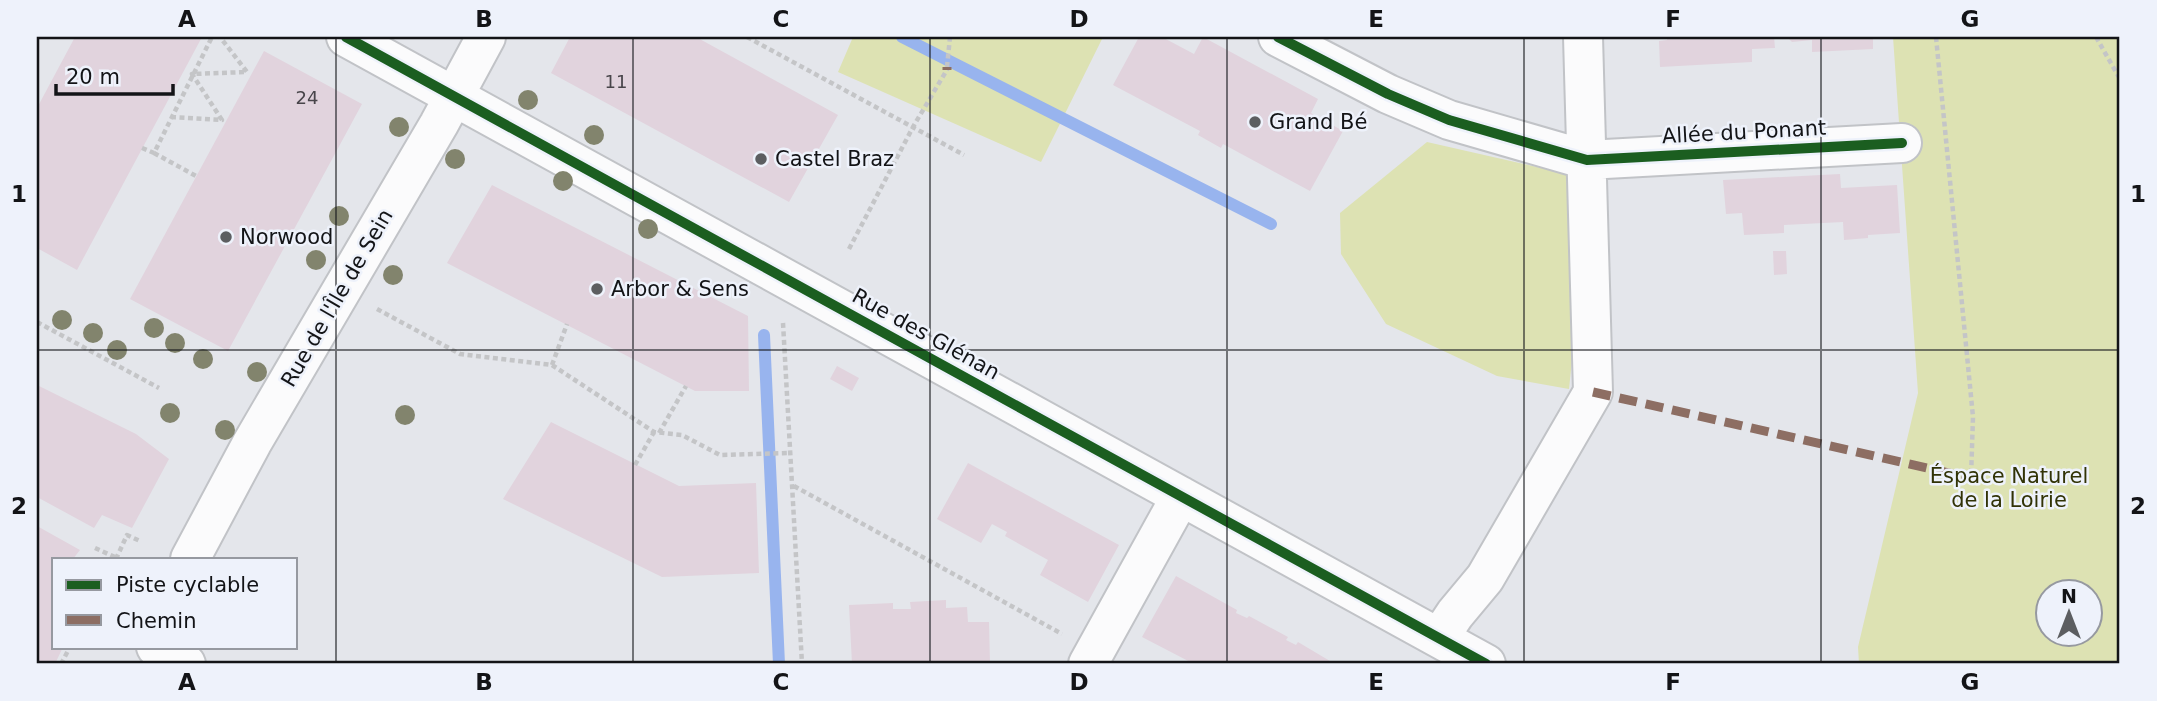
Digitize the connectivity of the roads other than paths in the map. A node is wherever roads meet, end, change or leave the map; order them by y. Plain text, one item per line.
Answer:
1 (346, 37) edge
2 (485, 37) edge
3 (1278, 37) edge
4 (1583, 37) edge
5 (454, 96) junction
6 (1902, 143) dead end
7 (1587, 160) junction
8 (1181, 496) junction
9 (191, 558) edge
10 (1439, 638) junction
11 (142, 648) edge
12 (158, 648) edge
13 (1091, 658) edge
14 (1481, 663) edge
15 (132, 664) edge
16 (186, 664) edge

1 - 5 street, Rue des Glénan
2 - 5 street, Rue de l'Île de Sein
3 - 7 street, Allée du Ponant
4 - 7 street
5 - 8 street, Rue des Glénan
5 - 9 street, Rue de l'Île de Sein
6 - 7 street, Allée du Ponant
7 - 10 street
8 - 10 street, Rue des Glénan
8 - 13 street
10 - 14 street, Rue des Glénan
11 - 15 street
12 - 16 street

